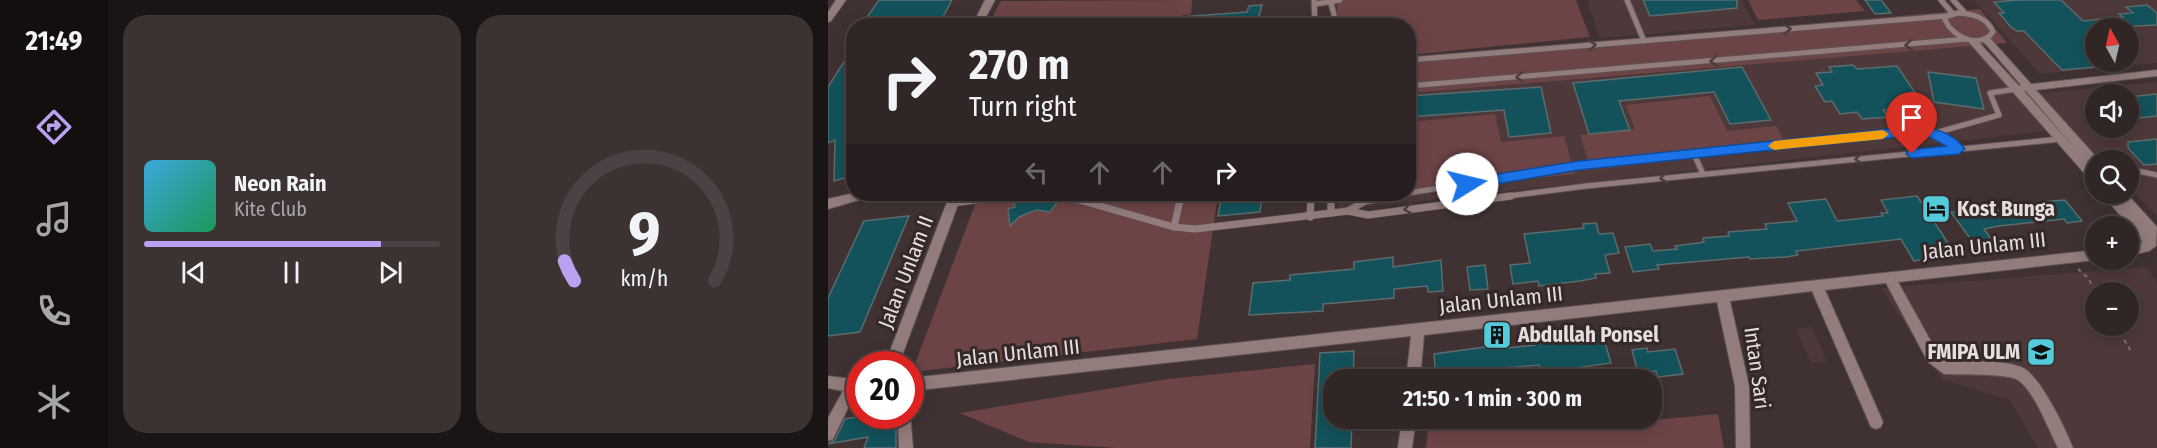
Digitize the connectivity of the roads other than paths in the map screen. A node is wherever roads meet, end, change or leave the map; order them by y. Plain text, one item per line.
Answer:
1 (841, 0) edge
2 (990, 0) edge
3 (1340, 0) edge
4 (1627, 0) edge
5 (1941, 0) edge
6 (1953, 0) edge
7 (1330, 1) edge
8 (1315, 2) edge
9 (1965, 13) junction
10 (1950, 15) junction
11 (980, 18) edge
12 (1315, 18) edge
13 (1333, 18) edge
14 (828, 19) edge
15 (1986, 39) junction
16 (1644, 40) junction
17 (1969, 40) junction
18 (1416, 59) edge
19 (2157, 73) edge
20 (1416, 85) edge
21 (2028, 87) junction
22 (2016, 89) junction
23 (1934, 133) junction
24 (2067, 139) junction
25 (1959, 149) junction
26 (1694, 154) junction
27 (2085, 154) edge
28 (2085, 164) edge
29 (2139, 171) edge
30 (1703, 174) junction
31 (2157, 175) edge
32 (1416, 192) edge
33 (846, 199) edge
34 (954, 201) edge
35 (1083, 201) edge
36 (1180, 201) edge
37 (1311, 201) edge
38 (1331, 201) edge
39 (1365, 201) edge
40 (828, 204) edge
41 (2118, 204) edge
42 (2129, 204) edge
43 (1347, 211) junction
44 (1331, 213) junction
45 (1310, 216) junction
46 (1174, 227) junction
47 (2155, 239) edge
48 (2139, 246) edge
49 (2085, 256) edge
50 (1889, 277) junction
51 (1816, 285) junction
52 (1722, 296) junction
53 (1418, 330) junction
54 (897, 351) edge
55 (1414, 369) edge
56 (828, 382) edge
57 (924, 383) edge
58 (846, 385) edge
59 (846, 400) edge
60 (1876, 422) dead end
61 (905, 429) edge
62 (1407, 429) edge
63 (828, 434) edge
64 (906, 448) edge
65 (1405, 448) edge
66 (1743, 448) edge
67 (2066, 448) edge

1 - 14 street
2 - 11 street
3 - 7 lane
4 - 16 lane
5 - 10 lane
6 - 9 lane
7 - 8 lane
7 - 13 lane
8 - 12 lane
9 - 10 lane
9 - 15 lane
16 -> 10 lane
10 - 17 lane
15 - 17 lane
15 - 21 street
18 -> 16 lane
17 -> 20 lane
17 - 22 street
19 - 21 street
21 - 22 street
21 - 24 street
22 - 23 lane
22 - 24 street
23 - 25 lane
23 - 26 lane
24 - 25 lane
24 - 27 street
24 - 28 street
25 -> 30 lane
26 - 30 lane
26 - 32 lane
29 - 31 lane
30 -> 43 lane
33 - 40 street
34 - 54 street, Jalan Unlam II
35 - 46 lane
36 - 46 lane
37 - 45 lane
38 - 44 lane
39 - 43 lane
41 - 47 street
42 - 47 street
43 - 44 lane
44 - 45 lane
45 - 46 lane
47 - 48 street
49 - 50 street, Jalan Unlam III
50 - 51 street, Jalan Unlam III
50 - 67 street
51 - 52 street, Jalan Unlam III
51 - 60 street
52 - 53 street, Jalan Unlam III
52 - 66 street, Intan Sari
53 - 55 street
53 - 57 street, Jalan Unlam III
56 - 58 street
59 - 63 street
61 - 64 street
62 - 65 street

